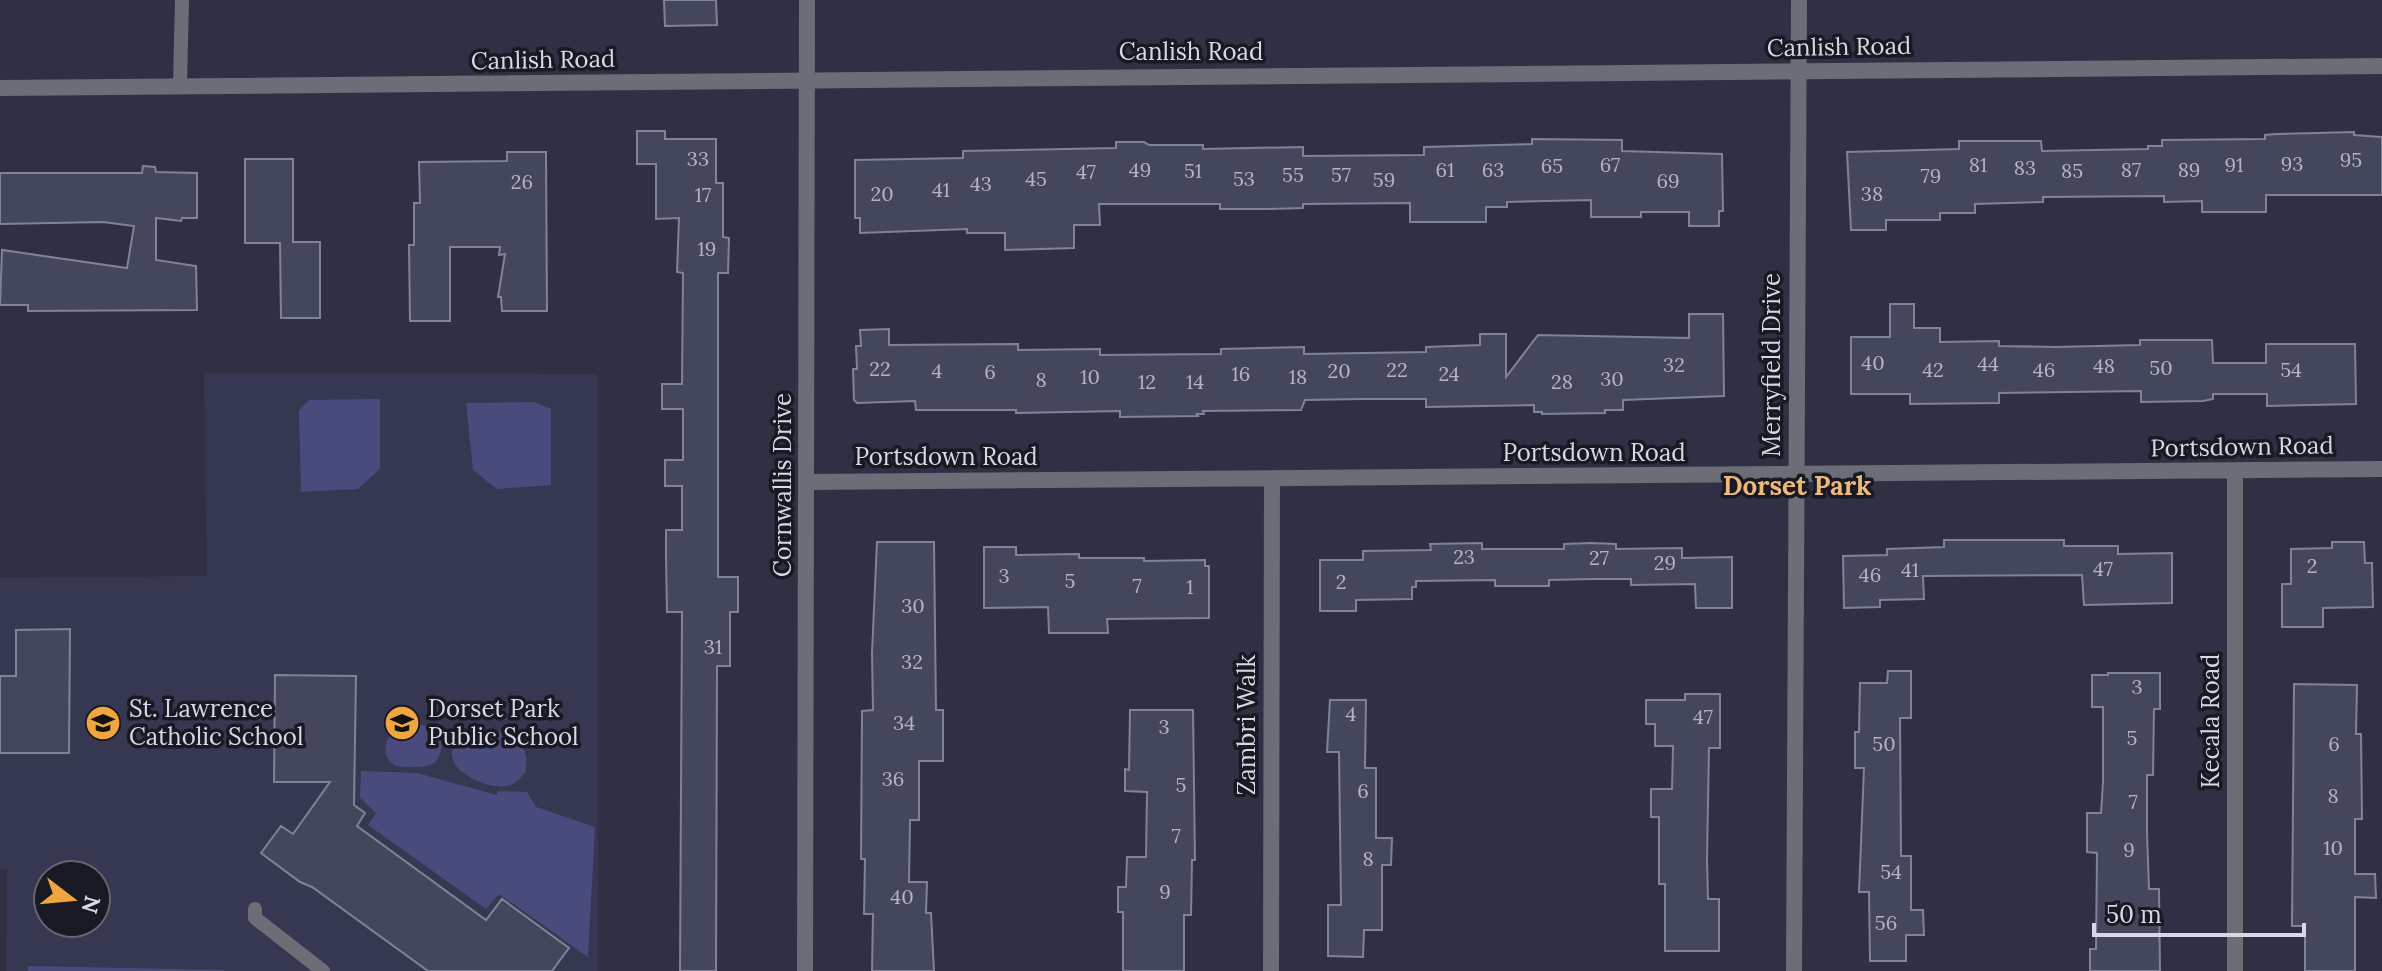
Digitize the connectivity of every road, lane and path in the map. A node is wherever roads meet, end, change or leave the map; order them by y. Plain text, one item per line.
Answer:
1 (182, 0) edge
2 (807, 0) edge
3 (1799, 0) edge
4 (2382, 66) edge
5 (1799, 71) junction
6 (808, 79) junction
7 (180, 86) junction
8 (0, 88) edge
9 (2382, 469) edge
10 (2235, 471) junction
11 (1795, 475) junction
12 (1272, 479) junction
13 (807, 482) junction
14 (255, 909) dead end
15 (323, 971) edge
16 (805, 971) edge
17 (1271, 971) edge
18 (1794, 971) edge
19 (2235, 971) edge

1 - 7 lane
2 - 6 street, Cornwallis Drive
3 - 5 street, Merryfield Drive
4 - 5 street, Canlish Road
5 - 6 street, Canlish Road
5 - 11 street, Merryfield Drive
6 - 7 street, Canlish Road
6 - 13 street, Cornwallis Drive
7 - 8 street, Canlish Road
9 - 10 street, Portsdown Road
10 - 11 street, Portsdown Road
10 - 19 street, Kecala Road
11 - 12 street, Portsdown Road
11 - 18 street, Merryfield Drive
12 - 13 street, Portsdown Road
12 - 17 street, Zambri Walk
13 - 16 street, Cornwallis Drive
14 - 15 lane

